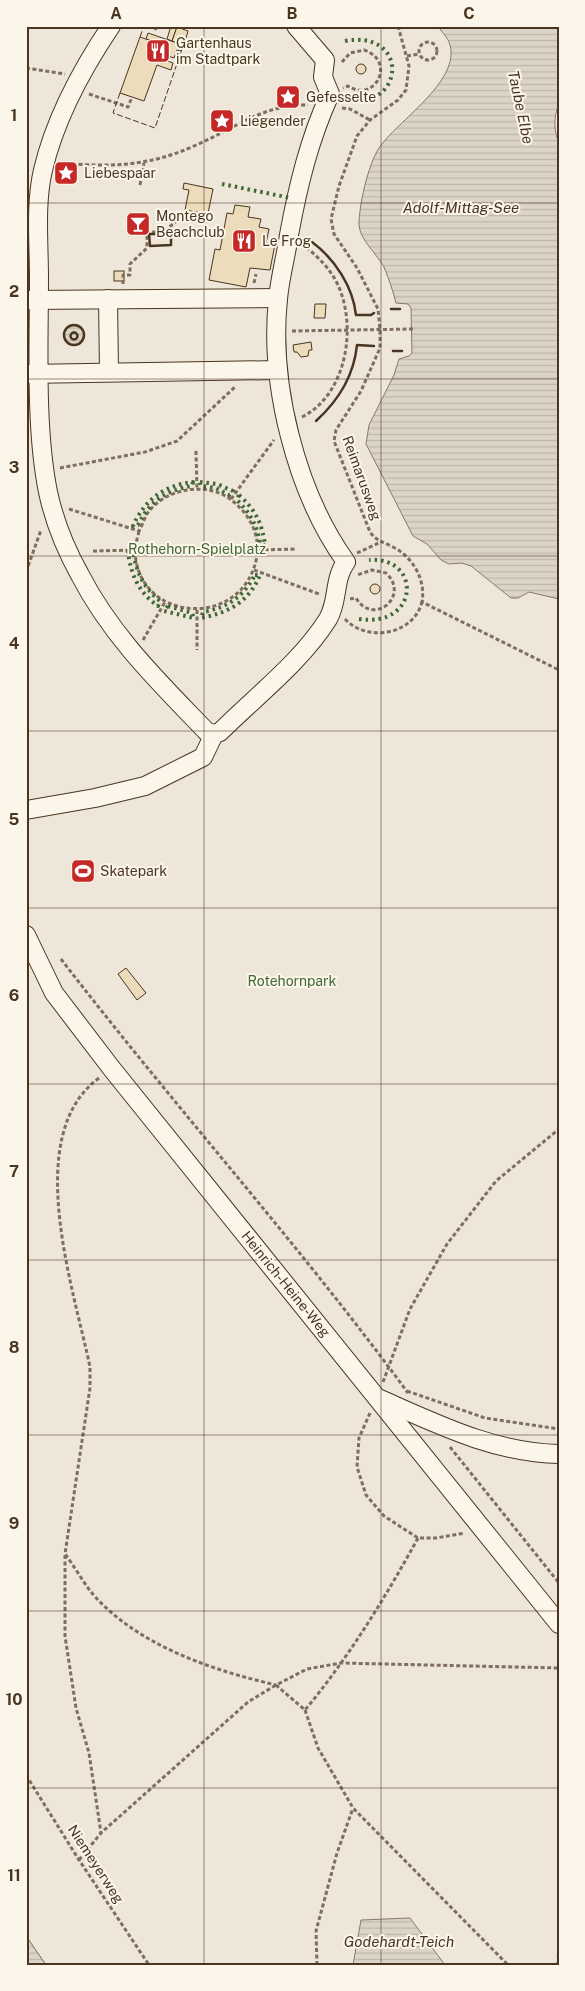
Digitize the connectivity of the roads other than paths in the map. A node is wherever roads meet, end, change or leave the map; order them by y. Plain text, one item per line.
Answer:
1 (111, 26) edge
2 (296, 26) edge
3 (278, 298) junction
4 (115, 299) junction
5 (33, 300) edge
6 (278, 370) junction
7 (109, 372) junction
8 (33, 374) edge
9 (214, 734) junction
10 (26, 810) edge
11 (26, 935) edge
12 (377, 1397) junction
13 (559, 1454) edge
14 (559, 1624) edge

1 - 5 street
2 - 3 street
3 - 4 street
3 - 6 street
4 - 5 street
4 - 7 street
5 - 8 street
6 - 7 street
6 - 9 street
7 - 8 street
8 - 9 street
9 - 10 street
11 - 12 street, Heinrich-Heine-Weg
12 - 13 street
12 - 14 street, Heinrich-Heine-Weg

